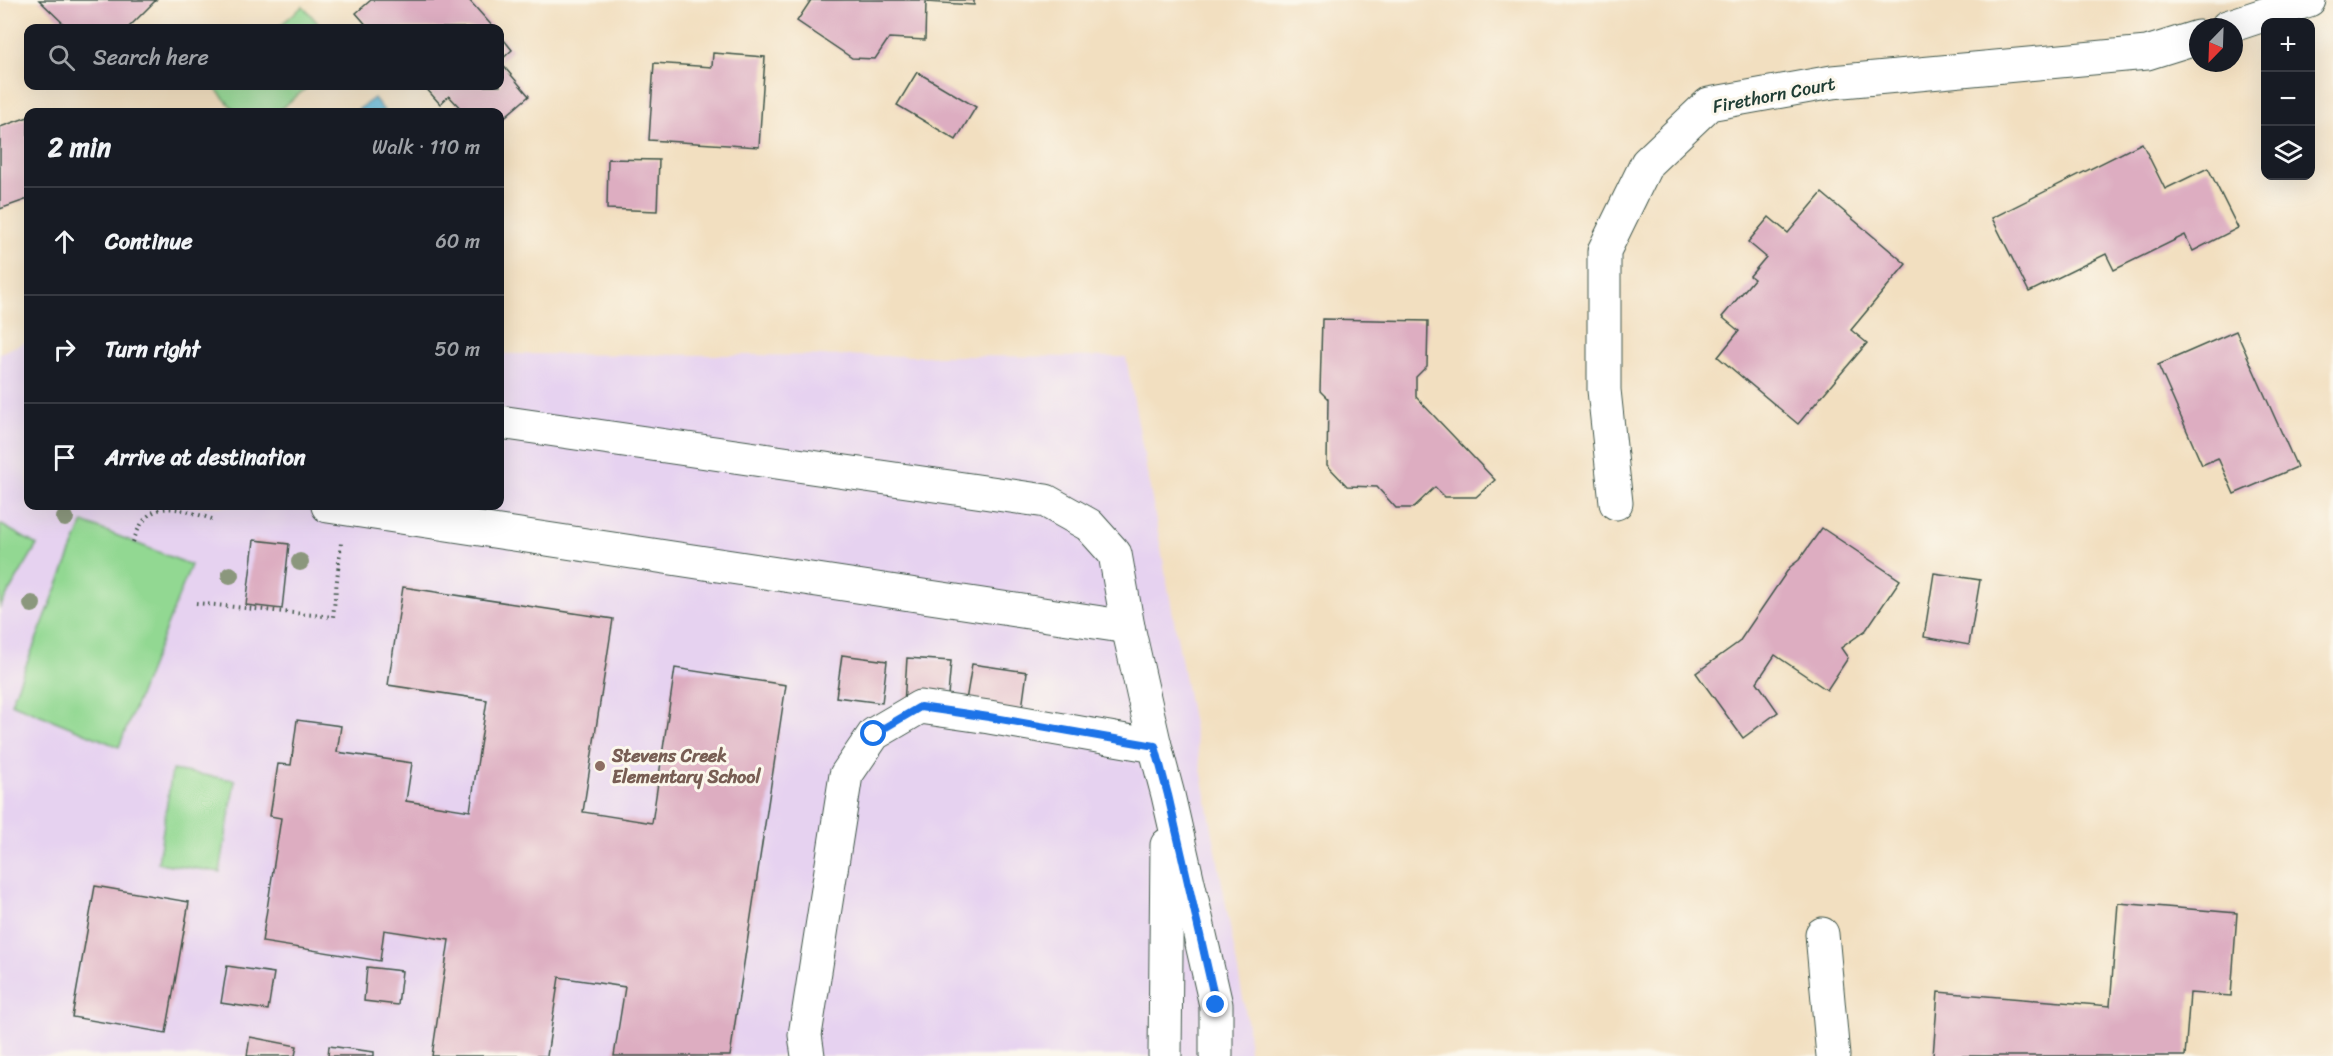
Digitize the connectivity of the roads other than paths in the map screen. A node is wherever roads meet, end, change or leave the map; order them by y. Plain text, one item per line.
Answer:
1 (2309, 0) edge
2 (2243, 22) edge
3 (2189, 40) edge
4 (504, 423) edge
5 (1617, 503) dead end
6 (356, 510) edge
7 (1128, 627) junction
8 (1155, 746) junction
9 (1168, 795) junction
10 (1822, 934) dead end
11 (808, 1056) edge
12 (1165, 1056) edge
13 (1216, 1056) edge
14 (1833, 1056) edge

1 - 2 street
3 - 5 street, Firethorn Court
4 - 7 street
6 - 7 street
7 - 8 street
8 - 9 street
8 - 11 street
9 - 12 street
9 - 13 street
10 - 14 street

